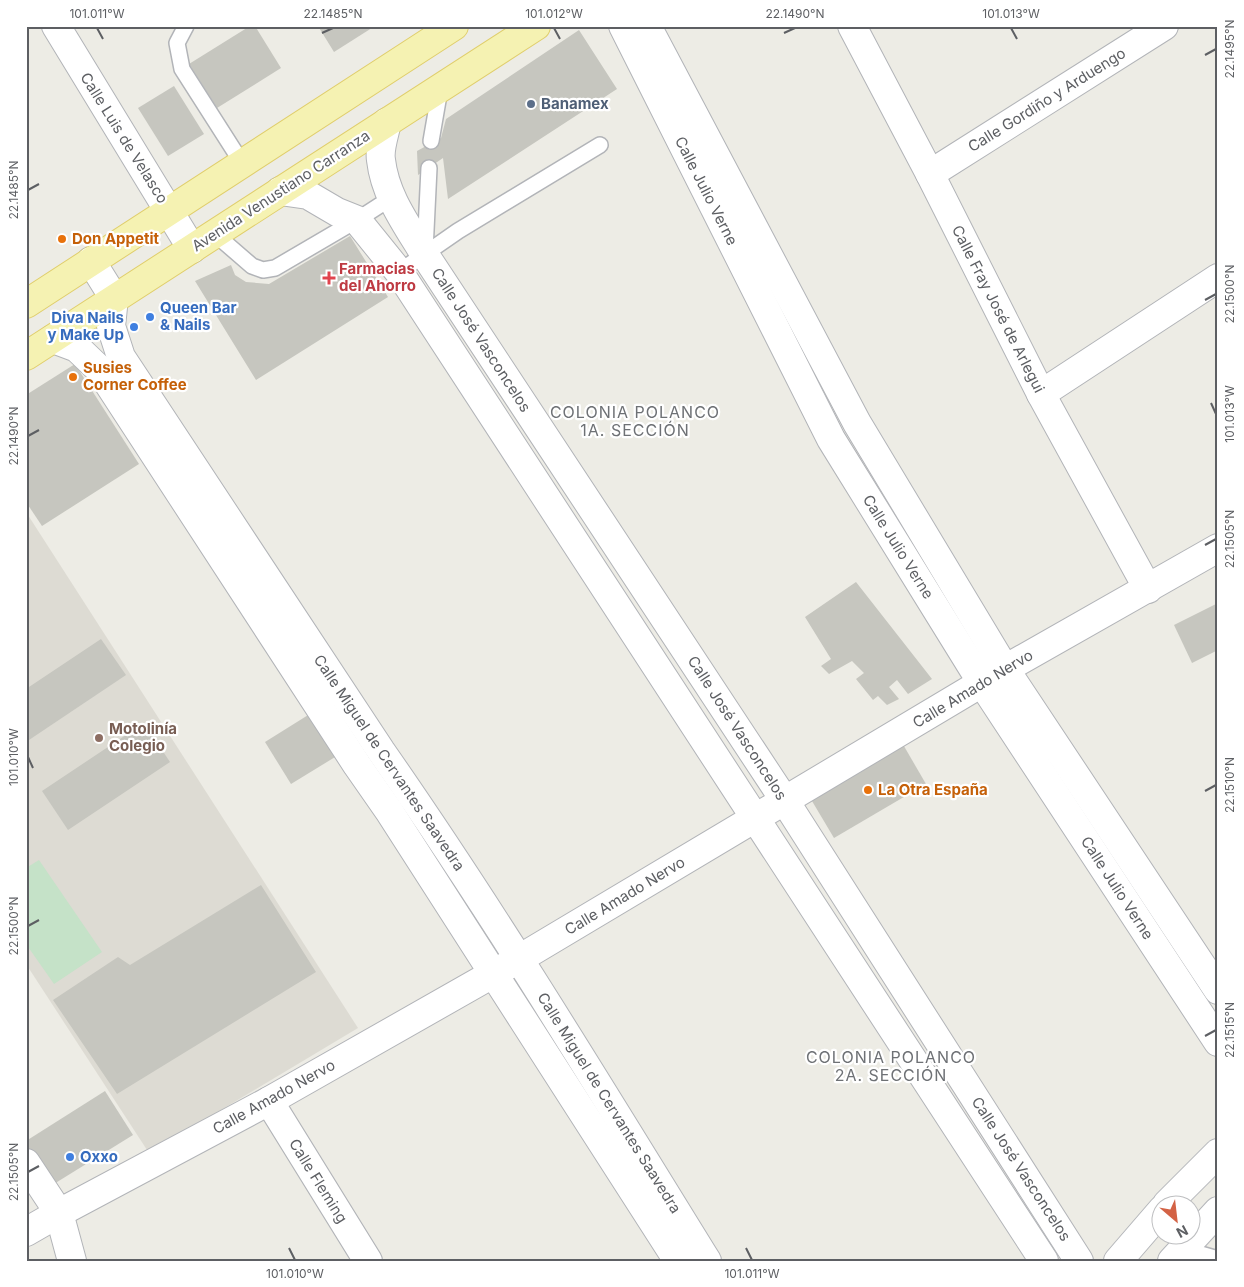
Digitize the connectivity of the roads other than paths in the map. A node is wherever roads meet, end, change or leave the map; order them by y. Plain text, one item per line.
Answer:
1 (56, 26) edge
2 (186, 26) edge
3 (536, 26) edge
4 (623, 26) edge
5 (647, 26) edge
6 (852, 26) edge
7 (1164, 26) edge
8 (446, 28) edge
9 (440, 88) junction
10 (386, 122) junction
11 (431, 141) dead end
12 (600, 145) dead end
13 (242, 163) junction
14 (429, 168) dead end
15 (930, 174) junction
16 (280, 191) junction
17 (391, 198) junction
18 (169, 211) junction
19 (357, 220) junction
20 (215, 234) junction
21 (745, 240) junction
22 (192, 249) junction
23 (425, 255) junction
24 (91, 261) junction
25 (399, 272) junction
26 (1218, 278) edge
27 (114, 298) junction
28 (26, 304) edge
29 (53, 339) junction
30 (26, 356) edge
31 (1041, 394) junction
32 (842, 397) junction
33 (526, 407) junction
34 (816, 410) junction
35 (497, 422) junction
36 (1218, 548) edge
37 (1148, 589) junction
38 (652, 598) junction
39 (623, 616) junction
40 (1005, 669) junction
41 (982, 683) junction
42 (346, 698) junction
43 (323, 713) junction
44 (381, 751) junction
45 (1065, 759) junction
46 (357, 765) junction
47 (1042, 774) junction
48 (414, 798) junction
49 (1092, 800) junction
50 (785, 801) junction
51 (389, 811) junction
52 (1068, 814) junction
53 (755, 819) junction
54 (814, 847) junction
55 (786, 866) junction
56 (1167, 913) junction
57 (1143, 929) junction
58 (518, 959) junction
59 (886, 959) junction
60 (493, 973) junction
61 (857, 975) junction
62 (1218, 990) edge
63 (1218, 1042) edge
64 (576, 1051) junction
65 (552, 1065) junction
66 (965, 1082) junction
67 (938, 1098) junction
68 (269, 1101) junction
69 (604, 1121) junction
70 (1218, 1153) edge
71 (26, 1163) edge
72 (1177, 1194) edge
73 (1218, 1211) edge
74 (59, 1213) junction
75 (1152, 1222) edge
76 (671, 1226) junction
77 (26, 1232) edge
78 (1177, 1255) edge
79 (1218, 1259) edge
80 (72, 1261) edge
81 (368, 1261) edge
82 (678, 1261) edge
83 (708, 1261) edge
84 (1044, 1261) edge
85 (1079, 1261) edge
86 (1118, 1261) edge

1 - 18 street, Calle Luis de Velasco
2 - 13 lane
3 - 9 main road, Avenida Venustiano Carranza
4 - 21 street, Calle Julio Verne
5 - 21 street, Calle Julio Verne
6 - 15 street, Calle Fray José de Arlegui
7 - 15 street, Calle Gordiño y Arduengo
8 - 13 main road
9 - 10 main road, Avenida Venustiano Carranza
9 - 11 lane
10 - 16 main road, Avenida Venustiano Carranza
10 - 17 street, Calle José Vasconcelos
12 - 23 lane
13 - 18 main road
14 - 23 lane
15 - 31 street, Calle Fray José de Arlegui
16 - 19 street, Calle José Vasconcelos
16 - 20 main road, Avenida Venustiano Carranza
17 - 19 lane
17 - 23 street, Calle José Vasconcelos
18 - 22 street, Calle Luis de Velasco
18 - 24 main road
19 - 20 lane
19 - 25 street, Calle José Vasconcelos
20 - 22 main road, Avenida Venustiano Carranza
21 - 32 street, Calle Julio Verne
21 - 34 street, Calle Julio Verne
22 - 27 main road, Avenida Venustiano Carranza
23 - 25 lane
23 - 33 street, Calle José Vasconcelos
24 - 27 street
24 - 28 main road
25 - 35 street, Calle José Vasconcelos
26 - 31 street
27 - 29 main road, Avenida Venustiano Carranza
27 - 42 street, Calle Miguel de Cervantes Saavedra
29 - 30 main road, Avenida Venustiano Carranza
29 - 43 street, Calle Miguel de Cervantes Saavedra
31 - 37 street, Calle Fray José de Arlegui
32 - 34 street
32 - 40 street, Calle Julio Verne
33 - 35 street
33 - 38 street, Calle José Vasconcelos
34 - 41 street, Calle Julio Verne
35 - 39 street, Calle José Vasconcelos
36 - 37 street, Calle Amado Nervo
37 - 40 street, Calle Amado Nervo
38 - 39 street
38 - 50 street, Calle José Vasconcelos
39 - 53 street, Calle José Vasconcelos
40 - 41 street, Calle Amado Nervo
40 - 45 street, Calle Julio Verne
41 - 47 street, Calle Julio Verne
41 - 50 street, Calle Amado Nervo
42 - 43 street
42 - 44 street, Calle Miguel de Cervantes Saavedra
43 - 46 street, Calle Miguel de Cervantes Saavedra
44 - 46 street
44 - 48 street, Calle Miguel de Cervantes Saavedra
45 - 47 street
45 - 49 street, Calle Julio Verne
46 - 51 street, Calle Miguel de Cervantes Saavedra
47 - 52 street, Calle Julio Verne
48 - 51 street
48 - 58 street, Calle Miguel de Cervantes Saavedra
49 - 52 street
49 - 56 street, Calle Julio Verne
50 - 53 street, Calle Amado Nervo
50 - 54 street, Calle José Vasconcelos
51 - 60 street, Calle Miguel de Cervantes Saavedra
52 - 57 street, Calle Julio Verne
53 - 55 street, Calle José Vasconcelos
53 - 58 street, Calle Amado Nervo
54 - 55 street
54 - 59 street, Calle José Vasconcelos
55 - 61 street, Calle José Vasconcelos
56 - 57 street
56 - 62 street, Calle Julio Verne
57 - 63 street, Calle Julio Verne
58 - 60 street, Calle Amado Nervo
58 - 64 street, Calle Miguel de Cervantes Saavedra
59 - 61 street
59 - 66 street, Calle José Vasconcelos
60 - 65 street, Calle Miguel de Cervantes Saavedra
60 - 68 street, Calle Amado Nervo
61 - 67 street, Calle José Vasconcelos
64 - 65 street
64 - 69 street, Calle Miguel de Cervantes Saavedra
65 - 69 street, Calle Miguel de Cervantes Saavedra
66 - 67 street
66 - 85 street, Calle José Vasconcelos
67 - 84 street, Calle José Vasconcelos
68 - 74 street, Calle Amado Nervo
68 - 81 street, Calle Fleming
69 - 76 street, Calle Miguel de Cervantes Saavedra
70 - 72 street
71 - 74 street
73 - 78 street
74 - 77 street, Calle Amado Nervo
74 - 80 street
75 - 86 street
76 - 82 street, Calle Miguel de Cervantes Saavedra
76 - 83 street, Calle Miguel de Cervantes Saavedra
78 - 79 lane

